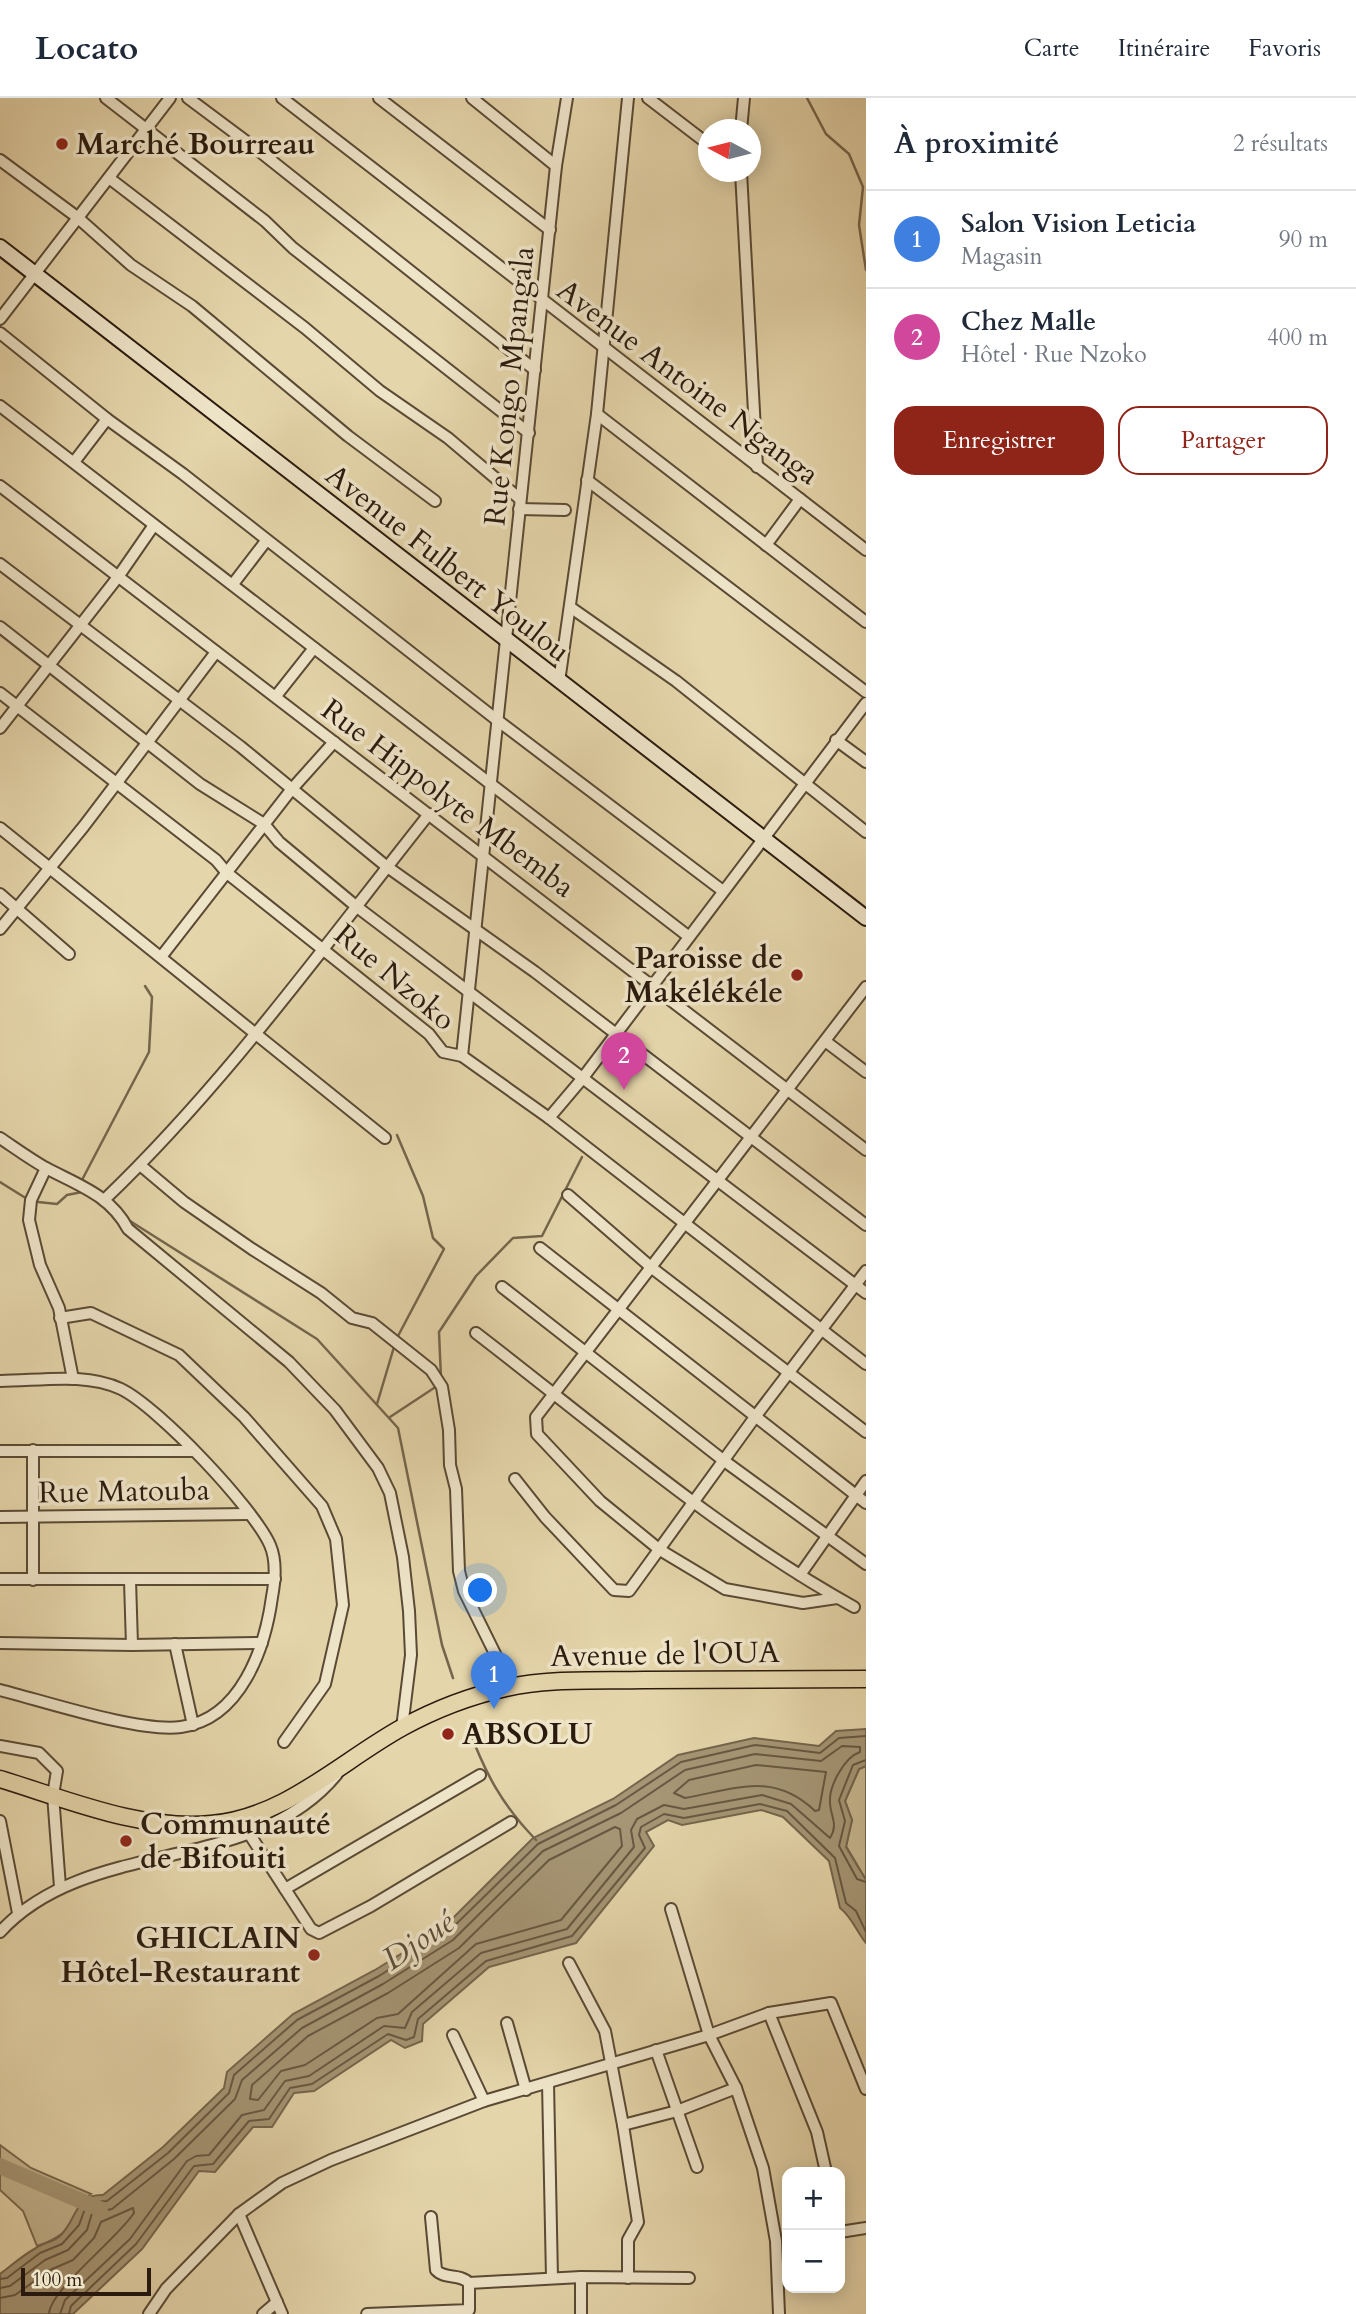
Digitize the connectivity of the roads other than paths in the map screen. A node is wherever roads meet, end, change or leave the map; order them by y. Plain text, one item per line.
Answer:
1 (106, 98) edge
2 (170, 98) edge
3 (188, 98) edge
4 (282, 98) edge
5 (379, 98) edge
6 (472, 98) edge
7 (628, 98) edge
8 (648, 98) edge
9 (742, 99) edge
10 (564, 100) edge
11 (741, 119) edge
12 (146, 127) junction
13 (698, 136) edge
14 (0, 160) edge
15 (556, 166) junction
16 (109, 178) junction
17 (742, 182) edge
18 (76, 217) junction
19 (551, 230) junction
20 (0, 247) edge
21 (34, 273) junction
22 (542, 302) junction
23 (0, 319) edge
24 (0, 333) edge
25 (603, 343) junction
26 (535, 370) junction
27 (0, 406) edge
28 (597, 414) junction
29 (107, 419) junction
30 (529, 433) junction
31 (74, 462) junction
32 (757, 467) junction
33 (587, 480) junction
34 (0, 486) edge
35 (800, 499) junction
36 (435, 501) dead end
37 (519, 504) junction
38 (565, 510) dead end
39 (154, 525) junction
40 (849, 537) junction
41 (866, 540) edge
42 (266, 541) junction
43 (766, 545) junction
44 (866, 550) edge
45 (0, 564) edge
46 (118, 577) junction
47 (233, 584) junction
48 (569, 607) junction
49 (866, 622) edge
50 (79, 625) junction
51 (0, 627) edge
52 (507, 642) junction
53 (313, 648) junction
54 (216, 652) junction
55 (50, 664) junction
56 (559, 682) junction
57 (0, 692) edge
58 (866, 692) edge
59 (276, 696) junction
60 (180, 702) junction
61 (866, 703) edge
62 (15, 707) junction
63 (497, 720) junction
64 (0, 728) edge
65 (148, 740) junction
66 (836, 740) junction
67 (334, 742) junction
68 (866, 762) edge
69 (490, 783) junction
70 (114, 784) junction
71 (804, 784) junction
72 (290, 790) junction
73 (429, 814) junction
74 (264, 824) junction
75 (0, 828) edge
76 (866, 832) edge
77 (763, 839) junction
78 (484, 856) junction
79 (386, 866) junction
80 (52, 867) junction
81 (227, 873) junction
82 (723, 891) junction
83 (0, 894) edge
84 (357, 907) junction
85 (17, 909) junction
86 (866, 918) edge
87 (0, 929) edge
88 (474, 929) junction
89 (688, 936) junction
90 (323, 949) junction
91 (69, 954) dead end
92 (161, 957) junction
93 (652, 984) junction
94 (866, 987) edge
95 (469, 992) junction
96 (862, 1000) edge
97 (616, 1034) junction
98 (256, 1035) junction
99 (825, 1041) junction
100 (462, 1056) junction
101 (866, 1072) edge
102 (582, 1079) junction
103 (789, 1088) junction
104 (549, 1118) junction
105 (751, 1137) junction
106 (0, 1138) edge
107 (385, 1138) dead end
108 (866, 1150) edge
109 (140, 1165) junction
110 (46, 1168) junction
111 (718, 1182) junction
112 (568, 1195) dead end
113 (103, 1200) junction
114 (685, 1223) junction
115 (866, 1225) edge
116 (540, 1248) dead end
117 (652, 1268) junction
118 (866, 1271) edge
119 (855, 1285) junction
120 (502, 1287) dead end
121 (866, 1293) edge
122 (618, 1310) junction
123 (60, 1318) junction
124 (820, 1329) junction
125 (476, 1333) dead end
126 (585, 1353) junction
127 (866, 1364) edge
128 (788, 1374) junction
129 (73, 1380) junction
130 (0, 1381) edge
131 (553, 1394) junction
132 (755, 1417) junction
133 (866, 1432) edge
134 (0, 1451) edge
135 (33, 1451) junction
136 (193, 1451) junction
137 (723, 1460) junction
138 (515, 1479) dead end
139 (866, 1480) edge
140 (855, 1495) junction
141 (693, 1503) junction
142 (866, 1503) edge
143 (249, 1514) junction
144 (0, 1517) edge
145 (33, 1517) junction
146 (826, 1535) junction
147 (660, 1550) junction
148 (866, 1564) edge
149 (800, 1575) junction
150 (0, 1579) edge
151 (33, 1580) junction
152 (275, 1580) junction
153 (131, 1581) junction
154 (837, 1598) junction
155 (854, 1607) dead end
156 (0, 1643) edge
157 (262, 1643) junction
158 (175, 1644) junction
159 (132, 1645) junction
160 (866, 1679) edge
161 (511, 1686) junction
162 (0, 1690) edge
163 (193, 1725) junction
164 (402, 1728) junction
165 (284, 1742) dead end
166 (0, 1746) edge
167 (343, 1767) junction
168 (480, 1775) dead end
169 (0, 1779) edge
170 (53, 1795) junction
171 (0, 1821) edge
172 (511, 1822) dead end
173 (250, 1835) junction
174 (3, 1846) edge
175 (60, 1887) junction
176 (285, 1889) junction
177 (671, 1909) dead end
178 (18, 1913) junction
179 (0, 1932) edge
180 (569, 1963) dead end
181 (769, 2013) junction
182 (507, 2023) dead end
183 (453, 2035) dead end
184 (709, 2035) junction
185 (656, 2050) junction
186 (610, 2065) junction
187 (548, 2083) junction
188 (736, 2088) junction
189 (866, 2089) edge
190 (526, 2090) junction
191 (484, 2101) junction
192 (677, 2111) junction
193 (623, 2125) junction
194 (697, 2167) dead end
195 (825, 2167) edge
196 (239, 2214) junction
197 (431, 2217) dead end
198 (866, 2228) edge
199 (845, 2231) edge
200 (782, 2241) edge
201 (581, 2277) junction
202 (552, 2278) junction
203 (628, 2278) junction
204 (689, 2278) dead end
205 (469, 2283) junction
206 (277, 2302) junction
207 (469, 2312) edge
208 (149, 2314) edge
209 (263, 2314) edge
210 (282, 2314) edge
211 (367, 2314) edge
212 (581, 2314) edge
213 (779, 2314) edge

1 - 12 street
2 - 12 street
3 - 26 street
4 - 22 street, Avenue Antoine Nganga
5 - 19 street
6 - 15 street
7 - 25 street
8 - 13 street
9 - 11 street
10 - 15 street, Rue Kongo Mpangala
12 - 16 street
12 - 30 street
14 - 18 street
15 - 19 street, Rue Kongo Mpangala
16 - 18 street
16 - 37 street
17 - 32 street
18 - 21 street
18 - 36 street
19 - 22 street, Rue Kongo Mpangala
20 - 21 main road, Avenue Fulbert Youlou
21 - 23 street
21 - 52 main road, Avenue Fulbert Youlou
22 - 25 street, Avenue Antoine Nganga
22 - 26 street, Rue Kongo Mpangala
24 - 29 street
25 - 28 street
25 - 32 street, Avenue Antoine Nganga
26 - 30 street, Rue Kongo Mpangala
27 - 31 street
28 - 33 street
28 - 43 street
29 - 31 street
29 - 42 street
30 - 37 street, Rue Kongo Mpangala
31 - 39 street
32 - 35 street, Avenue Antoine Nganga
33 - 48 street
33 - 58 street
34 - 46 street, Rue Hippolyte Mbemba
35 - 40 street, Avenue Antoine Nganga
35 - 43 street
37 - 38 street
37 - 52 street, Rue Kongo Mpangala
39 - 46 street
39 - 47 street
40 - 41 street
40 - 44 street, Avenue Antoine Nganga
42 - 47 street
42 - 63 street
43 - 49 street
45 - 50 street
46 - 50 street
46 - 54 street, Rue Hippolyte Mbemba
47 - 53 street
48 - 56 street
48 - 71 street
50 - 55 street
50 - 60 street
51 - 55 street
52 - 56 main road, Avenue Fulbert Youlou
52 - 63 street, Rue Kongo Mpangala
53 - 59 street
53 - 69 street
54 - 59 street, Rue Hippolyte Mbemba
54 - 60 street
55 - 62 street
55 - 65 street
56 - 77 main road, Avenue Fulbert Youlou
57 - 62 street, Rue Nzoko
59 - 67 street, Rue Hippolyte Mbemba
60 - 65 street
60 - 72 street
61 - 66 street
62 - 64 street
62 - 70 street, Rue Nzoko
63 - 69 street, Rue Kongo Mpangala
63 - 82 street
65 - 70 street
65 - 74 street
66 - 68 street
66 - 71 street
67 - 72 street
67 - 73 street, Rue Hippolyte Mbemba
69 - 78 street, Rue Kongo Mpangala
69 - 89 street
70 - 80 street
70 - 81 street, Rue Nzoko
71 - 76 street
71 - 77 street
72 - 74 street
72 - 79 street
73 - 78 street, Rue Hippolyte Mbemba
73 - 79 street
74 - 81 street
74 - 84 street
75 - 80 street
77 - 82 street
77 - 86 main road, Avenue Fulbert Youlou
78 - 88 street, Rue Kongo Mpangala
78 - 93 street, Rue Hippolyte Mbemba
79 - 84 street
79 - 88 street
80 - 85 street
80 - 92 street
81 - 90 street, Rue Nzoko
81 - 92 street
82 - 89 street
83 - 85 street
84 - 90 street
84 - 95 street
85 - 87 street
85 - 91 street
88 - 95 street, Rue Kongo Mpangala
88 - 97 street
89 - 93 street
90 - 98 street
90 - 100 street, Rue Nzoko
92 - 98 street
93 - 97 street
93 - 103 street, Rue Hippolyte Mbemba
94 - 96 street
95 - 100 street, Rue Kongo Mpangala
95 - 102 street
96 - 99 street
97 - 102 street
97 - 105 street
98 - 107 street
98 - 109 street
99 - 101 street
99 - 103 street
100 - 104 street, Rue Nzoko
102 - 104 street
102 - 111 street
103 - 105 street
103 - 108 street, Rue Hippolyte Mbemba
104 - 114 street, Rue Nzoko
105 - 111 street
105 - 115 street
106 - 110 street
109 - 113 street
109 - 161 street
110 - 113 street
110 - 123 street
111 - 114 street
111 - 119 street
112 - 117 street
113 - 164 street
114 - 117 street
114 - 124 street, Rue Nzoko
116 - 122 street
117 - 122 street
117 - 128 street
118 - 119 street
119 - 121 street
119 - 124 street
120 - 126 street
122 - 126 street
122 - 132 street
123 - 129 street
123 - 165 street
124 - 127 street, Rue Nzoko
124 - 128 street
125 - 131 street
126 - 131 street
126 - 137 street
128 - 132 street
128 - 133 street
129 - 130 street
129 - 136 street
131 - 141 street
131 - 147 street
132 - 137 street
132 - 140 street
134 - 135 street
135 - 136 street
135 - 145 street
136 - 143 street
137 - 141 street
137 - 146 street
138 - 147 street
139 - 140 street
140 - 142 street
140 - 146 street
141 - 147 street
141 - 149 street
143 - 145 street, Rue Matouba
143 - 152 street
144 - 145 street, Rue Matouba
145 - 151 street
146 - 148 street
146 - 149 street
147 - 154 street
149 - 154 street
150 - 151 street
151 - 153 street
152 - 153 street
152 - 157 street
153 - 159 street
154 - 155 street
156 - 159 street
157 - 158 street
157 - 163 street
158 - 159 street
158 - 163 street
160 - 161 main road, Avenue de l'OUA
161 - 164 main road, Avenue de l'OUA
162 - 163 street
164 - 167 main road, Avenue de l'OUA
166 - 170 street
167 - 170 main road, Avenue de l'OUA
167 - 173 street
168 - 176 street
169 - 170 main road, Avenue de l'OUA
170 - 175 street
171 - 174 street
172 - 176 street
173 - 175 street
173 - 176 street
174 - 178 street
175 - 178 street
177 - 184 street
178 - 179 street
180 - 186 street
181 - 184 street
181 - 189 street
181 - 195 street
182 - 190 street
183 - 191 street
184 - 185 street
184 - 188 street
185 - 186 street
185 - 192 street
186 - 187 street
186 - 193 street
187 - 190 street
187 - 202 street
188 - 192 street
188 - 200 street
190 - 191 street
191 - 196 street
192 - 193 street
192 - 194 street
193 - 203 street
196 - 206 street
196 - 208 street
197 - 205 street
198 - 199 street
200 - 213 street
201 - 202 street
201 - 203 street
201 - 212 street
202 - 205 street
203 - 204 street
205 - 207 street
206 - 209 street
206 - 210 street
207 - 211 street

